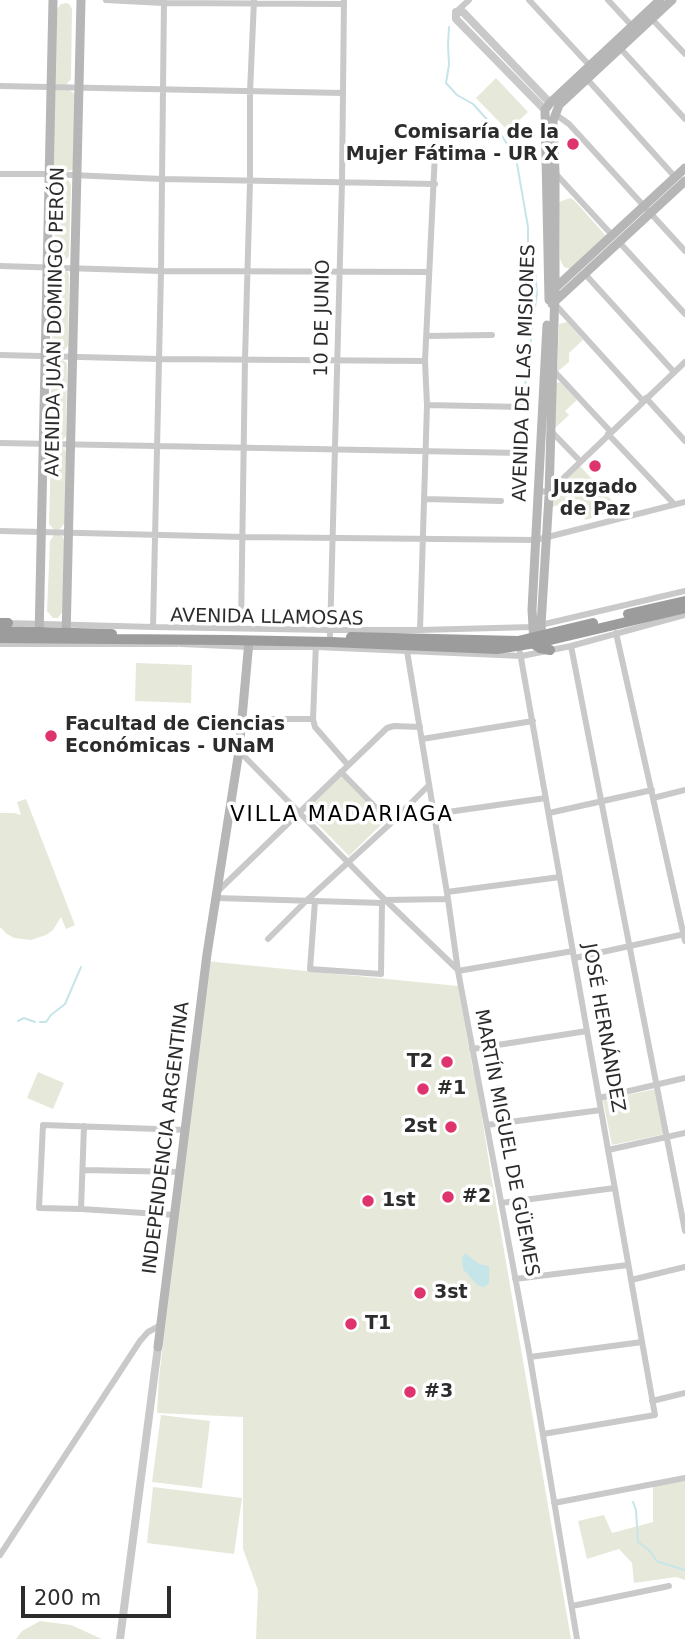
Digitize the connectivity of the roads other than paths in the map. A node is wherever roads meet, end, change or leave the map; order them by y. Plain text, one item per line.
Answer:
1 (53, 0) edge
2 (81, 0) edge
3 (106, 0) edge
4 (469, 0) edge
5 (529, 0) edge
6 (608, 0) edge
7 (660, 0) edge
8 (672, 0) edge
9 (164, 1) edge
10 (254, 2) edge
11 (344, 2) edge
12 (456, 12) joint
13 (649, 16) junction
14 (632, 26) junction
15 (620, 48) junction
16 (685, 54) edge
17 (590, 66) junction
18 (587, 79) junction
19 (0, 86) edge
20 (51, 86) junction
21 (79, 88) junction
22 (162, 90) junction
23 (250, 92) junction
24 (343, 93) junction
25 (547, 106) junction
26 (555, 114) junction
27 (685, 119) edge
28 (436, 132) dead end
29 (685, 167) edge
30 (555, 173) junction
31 (0, 174) edge
32 (49, 174) junction
33 (77, 176) junction
34 (162, 179) junction
35 (250, 181) junction
36 (342, 182) junction
37 (682, 182) edge
38 (435, 184) junction
39 (647, 209) junction
40 (616, 239) junction
41 (685, 251) edge
42 (0, 266) edge
43 (47, 267) junction
44 (74, 269) junction
45 (161, 271) junction
46 (248, 271) junction
47 (339, 272) junction
48 (429, 272) junction
49 (585, 274) junction
50 (551, 298) junction
51 (685, 314) edge
52 (492, 335) dead end
53 (426, 336) junction
54 (0, 355) edge
55 (45, 356) junction
56 (72, 357) junction
57 (159, 359) junction
58 (245, 359) junction
59 (338, 359) junction
60 (425, 360) junction
61 (685, 362) edge
62 (552, 368) junction
63 (674, 372) junction
64 (645, 400) junction
65 (427, 405) junction
66 (522, 407) dead end
67 (550, 430) junction
68 (609, 433) junction
69 (685, 441) edge
70 (0, 443) edge
71 (43, 443) junction
72 (70, 444) junction
73 (157, 446) junction
74 (244, 447) junction
75 (335, 449) junction
76 (426, 450) junction
77 (521, 453) dead end
78 (580, 461) junction
79 (544, 491) junction
80 (425, 499) junction
81 (501, 500) dead end
82 (685, 502) edge
83 (674, 504) junction
84 (0, 531) edge
85 (41, 532) junction
86 (68, 533) junction
87 (155, 534) junction
88 (243, 537) junction
89 (333, 537) junction
90 (541, 538) junction
91 (423, 539) junction
92 (685, 591) edge
93 (685, 601) edge
94 (685, 607) edge
95 (685, 615) edge
96 (3, 621) edge
97 (153, 627) junction
98 (207, 628) junction
99 (241, 628) junction
100 (0, 631) edge
101 (420, 631) junction
102 (330, 633) junction
103 (616, 633) junction
104 (38, 634) junction
105 (66, 635) junction
106 (537, 635) junction
107 (121, 636) junction
108 (219, 637) junction
109 (0, 638) edge
110 (180, 644) junction
111 (248, 644) junction
112 (316, 644) junction
113 (0, 645) edge
114 (571, 646) junction
115 (550, 650) junction
116 (407, 651) junction
117 (521, 652) junction
118 (242, 719) junction
119 (313, 719) junction
120 (533, 721) junction
121 (420, 727) junction
122 (422, 739) junction
123 (239, 751) junction
124 (348, 765) junction
125 (341, 772) junction
126 (429, 785) junction
127 (652, 790) junction
128 (685, 790) edge
129 (546, 798) junction
130 (653, 798) junction
131 (602, 801) junction
132 (300, 812) junction
133 (549, 813) junction
134 (434, 814) junction
135 (391, 823) junction
136 (349, 863) junction
137 (560, 877) junction
138 (217, 895) junction
139 (448, 896) junction
140 (306, 901) junction
141 (315, 901) junction
142 (384, 902) junction
143 (684, 936) edge
144 (268, 939) dead end
145 (630, 946) junction
146 (574, 955) junction
147 (458, 971) junction
148 (587, 1031) junction
149 (472, 1049) junction
150 (685, 1078) edge
151 (657, 1084) junction
152 (599, 1098) junction
153 (601, 1110) junction
154 (487, 1125) junction
155 (84, 1126) junction
156 (186, 1130) junction
157 (685, 1133) edge
158 (667, 1137) junction
159 (608, 1150) junction
160 (84, 1170) junction
161 (181, 1172) junction
162 (615, 1188) junction
163 (501, 1203) junction
164 (81, 1209) junction
165 (175, 1215) junction
166 (685, 1231) edge
167 (628, 1265) junction
168 (685, 1267) edge
169 (515, 1279) junction
170 (631, 1280) junction
171 (161, 1325) junction
172 (642, 1342) junction
173 (158, 1347) joint
174 (530, 1357) junction
175 (685, 1393) edge
176 (652, 1401) junction
177 (543, 1434) junction
178 (685, 1478) edge
179 (554, 1503) junction
180 (0, 1555) edge
181 (670, 1586) dead end
182 (572, 1606) junction
183 (120, 1639) edge
184 (576, 1639) edge

1 - 20 main road, AVENIDA JUAN DOMINGO PERÓN
2 - 21 main road, AVENIDA JUAN DOMINGO PERÓN
3 - 9 street
4 - 12 street
5 - 17 street
6 - 14 street
7 - 13 main road
8 - 13 main road
9 - 10 street
9 - 22 street
10 - 11 street
10 - 23 street
11 - 24 street, 10 DE JUNIO
12 - 25 street
13 - 14 main road
13 - 15 main road
13 - 16 street
14 - 17 main road
15 - 18 main road
15 - 27 street
17 - 25 main road
18 - 26 main road
18 - 37 street
19 - 20 street
20 - 21 street
20 - 32 main road, AVENIDA JUAN DOMINGO PERÓN
21 - 22 street
21 - 33 main road, AVENIDA JUAN DOMINGO PERÓN
22 - 23 street
22 - 34 street
23 - 24 street
23 - 35 street
24 - 36 street, 10 DE JUNIO
25 - 26 main road
25 - 50 main road, AVENIDA DE LAS MISIONES
26 - 30 main road, AVENIDA DE LAS MISIONES
26 - 39 street
28 - 38 street
29 - 37 main road
30 - 40 street
30 - 50 main road, AVENIDA DE LAS MISIONES
31 - 32 street
32 - 33 street
32 - 43 main road, AVENIDA JUAN DOMINGO PERÓN
33 - 34 street
33 - 44 main road, AVENIDA JUAN DOMINGO PERÓN
34 - 35 street
34 - 45 street
35 - 36 street
35 - 46 street
36 - 38 street
36 - 47 street, 10 DE JUNIO
37 - 39 main road
38 - 48 street
39 - 40 main road
39 - 41 street
40 - 49 main road
40 - 50 main road
40 - 51 street
42 - 43 street
43 - 44 street
43 - 55 main road, AVENIDA JUAN DOMINGO PERÓN
44 - 45 street
44 - 56 main road, AVENIDA JUAN DOMINGO PERÓN
45 - 46 street
45 - 57 street
46 - 47 street
46 - 58 street
47 - 48 street
47 - 59 street, 10 DE JUNIO
48 - 53 street
49 - 50 main road
49 - 63 street
50 - 62 main road, AVENIDA DE LAS MISIONES
50 - 64 street
50 - 79 main road, AVENIDA DE LAS MISIONES
52 - 53 street
53 - 60 street
54 - 55 street
55 - 56 street
55 - 71 main road, AVENIDA JUAN DOMINGO PERÓN
56 - 57 street
56 - 72 main road, AVENIDA JUAN DOMINGO PERÓN
57 - 58 street
57 - 73 street
58 - 59 street
58 - 74 street
59 - 60 street
59 - 75 street, 10 DE JUNIO
60 - 65 street
61 - 63 street
62 - 67 main road, AVENIDA DE LAS MISIONES
62 - 68 street
63 - 64 street
64 - 68 street
64 - 69 street
65 - 66 street
65 - 76 street
67 - 78 street
67 - 79 main road, AVENIDA DE LAS MISIONES
68 - 78 street
68 - 83 street
70 - 71 street
71 - 72 street
71 - 85 main road, AVENIDA JUAN DOMINGO PERÓN
72 - 73 street
72 - 86 main road, AVENIDA JUAN DOMINGO PERÓN
73 - 74 street
73 - 87 street
74 - 75 street
74 - 88 street
75 - 76 street
75 - 89 street, 10 DE JUNIO
76 - 77 street
76 - 80 street
78 - 79 street
79 - 90 main road, AVENIDA DE LAS MISIONES
80 - 81 street
80 - 91 street
82 - 83 street
83 - 90 street
84 - 85 street
85 - 86 street
85 - 104 main road, AVENIDA JUAN DOMINGO PERÓN
86 - 87 street
86 - 105 main road, AVENIDA JUAN DOMINGO PERÓN
87 - 88 street
87 - 97 street
88 - 89 street
88 - 99 street
89 - 91 street
89 - 102 street, 10 DE JUNIO
90 - 91 street
90 - 106 main road, AVENIDA DE LAS MISIONES
91 - 101 street
92 - 106 street
93 - 106 highway
94 - 106 highway, AVENIDA LLAMOSAS
95 - 103 street
96 - 104 street
97 - 98 street
97 - 107 street
98 - 99 street
98 - 108 street
99 - 102 street
100 - 104 highway, AVENIDA LLAMOSAS
101 - 102 street
101 - 106 street
102 - 106 highway, AVENIDA LLAMOSAS
102 - 108 highway, AVENIDA LLAMOSAS
103 - 114 street
103 - 127 street
104 - 105 highway, AVENIDA LLAMOSAS
104 - 109 highway, AVENIDA LLAMOSAS
104 - 113 street
105 - 107 highway, AVENIDA LLAMOSAS
106 - 115 highway
106 - 117 highway, AVENIDA LLAMOSAS
107 - 108 highway, AVENIDA LLAMOSAS
107 - 110 street
108 - 110 street
108 - 111 highway, AVENIDA LLAMOSAS
110 - 111 street
111 - 112 highway, AVENIDA LLAMOSAS
111 - 118 main road, INDEPENDENCIA ARGENTINA
112 - 116 street
112 - 117 highway, AVENIDA LLAMOSAS
112 - 119 street
114 - 115 street
114 - 131 street
115 - 117 street
116 - 117 street
116 - 121 street, MARTÍN MIGUEL DE GÜEMES
117 - 120 street, JOSÉ HERNÁNDEZ
118 - 119 street
118 - 123 main road, INDEPENDENCIA ARGENTINA
119 - 124 street
120 - 122 street
120 - 129 street, JOSÉ HERNÁNDEZ
121 - 122 street, MARTÍN MIGUEL DE GÜEMES
121 - 124 street
122 - 126 street, MARTÍN MIGUEL DE GÜEMES
123 - 132 street
123 - 138 main road, INDEPENDENCIA ARGENTINA
124 - 125 street
125 - 132 street
125 - 135 street
126 - 134 street, MARTÍN MIGUEL DE GÜEMES
126 - 135 street
127 - 130 street
127 - 131 street
128 - 130 street
129 - 133 street, JOSÉ HERNÁNDEZ
129 - 134 street
130 - 143 street
131 - 133 street
131 - 145 street
132 - 136 street
132 - 138 street
133 - 137 street, JOSÉ HERNÁNDEZ
134 - 139 street, MARTÍN MIGUEL DE GÜEMES
135 - 136 street
136 - 140 street
136 - 142 street
137 - 139 street
137 - 146 street, JOSÉ HERNÁNDEZ
138 - 140 street
138 - 156 main road, INDEPENDENCIA ARGENTINA
139 - 142 street
139 - 147 street, MARTÍN MIGUEL DE GÜEMES
140 - 141 street
140 - 144 street
141 - 142 street
141 - 142 street
142 - 147 street
143 - 145 street
145 - 146 street
145 - 151 street
146 - 147 street
146 - 148 street, JOSÉ HERNÁNDEZ
147 - 149 street, MARTÍN MIGUEL DE GÜEMES
148 - 149 street
148 - 152 street, JOSÉ HERNÁNDEZ
149 - 154 street, MARTÍN MIGUEL DE GÜEMES
150 - 151 street
151 - 152 street
151 - 158 street
152 - 153 street, JOSÉ HERNÁNDEZ
153 - 154 street
153 - 159 street, JOSÉ HERNÁNDEZ
154 - 163 street, MARTÍN MIGUEL DE GÜEMES
155 - 156 street
155 - 160 street
155 - 164 street
156 - 161 main road, INDEPENDENCIA ARGENTINA
157 - 158 street
158 - 159 street
158 - 166 street
159 - 162 street, JOSÉ HERNÁNDEZ
160 - 161 street
160 - 164 street
161 - 165 main road, INDEPENDENCIA ARGENTINA
162 - 163 street
162 - 167 street, JOSÉ HERNÁNDEZ
163 - 169 street, MARTÍN MIGUEL DE GÜEMES
164 - 165 street
165 - 171 main road, INDEPENDENCIA ARGENTINA
167 - 169 street
167 - 170 street, JOSÉ HERNÁNDEZ
168 - 170 street
169 - 174 street, MARTÍN MIGUEL DE GÜEMES
170 - 172 street, JOSÉ HERNÁNDEZ
171 - 173 main road, INDEPENDENCIA ARGENTINA
171 - 180 street
172 - 174 street
172 - 176 street, JOSÉ HERNÁNDEZ
173 - 183 street, INDEPENDENCIA ARGENTINA
174 - 177 street, MARTÍN MIGUEL DE GÜEMES
175 - 176 street
176 - 177 street, JOSÉ HERNÁNDEZ
177 - 179 street, MARTÍN MIGUEL DE GÜEMES
178 - 179 street
179 - 182 street, MARTÍN MIGUEL DE GÜEMES
181 - 182 street
182 - 184 street, MARTÍN MIGUEL DE GÜEMES

